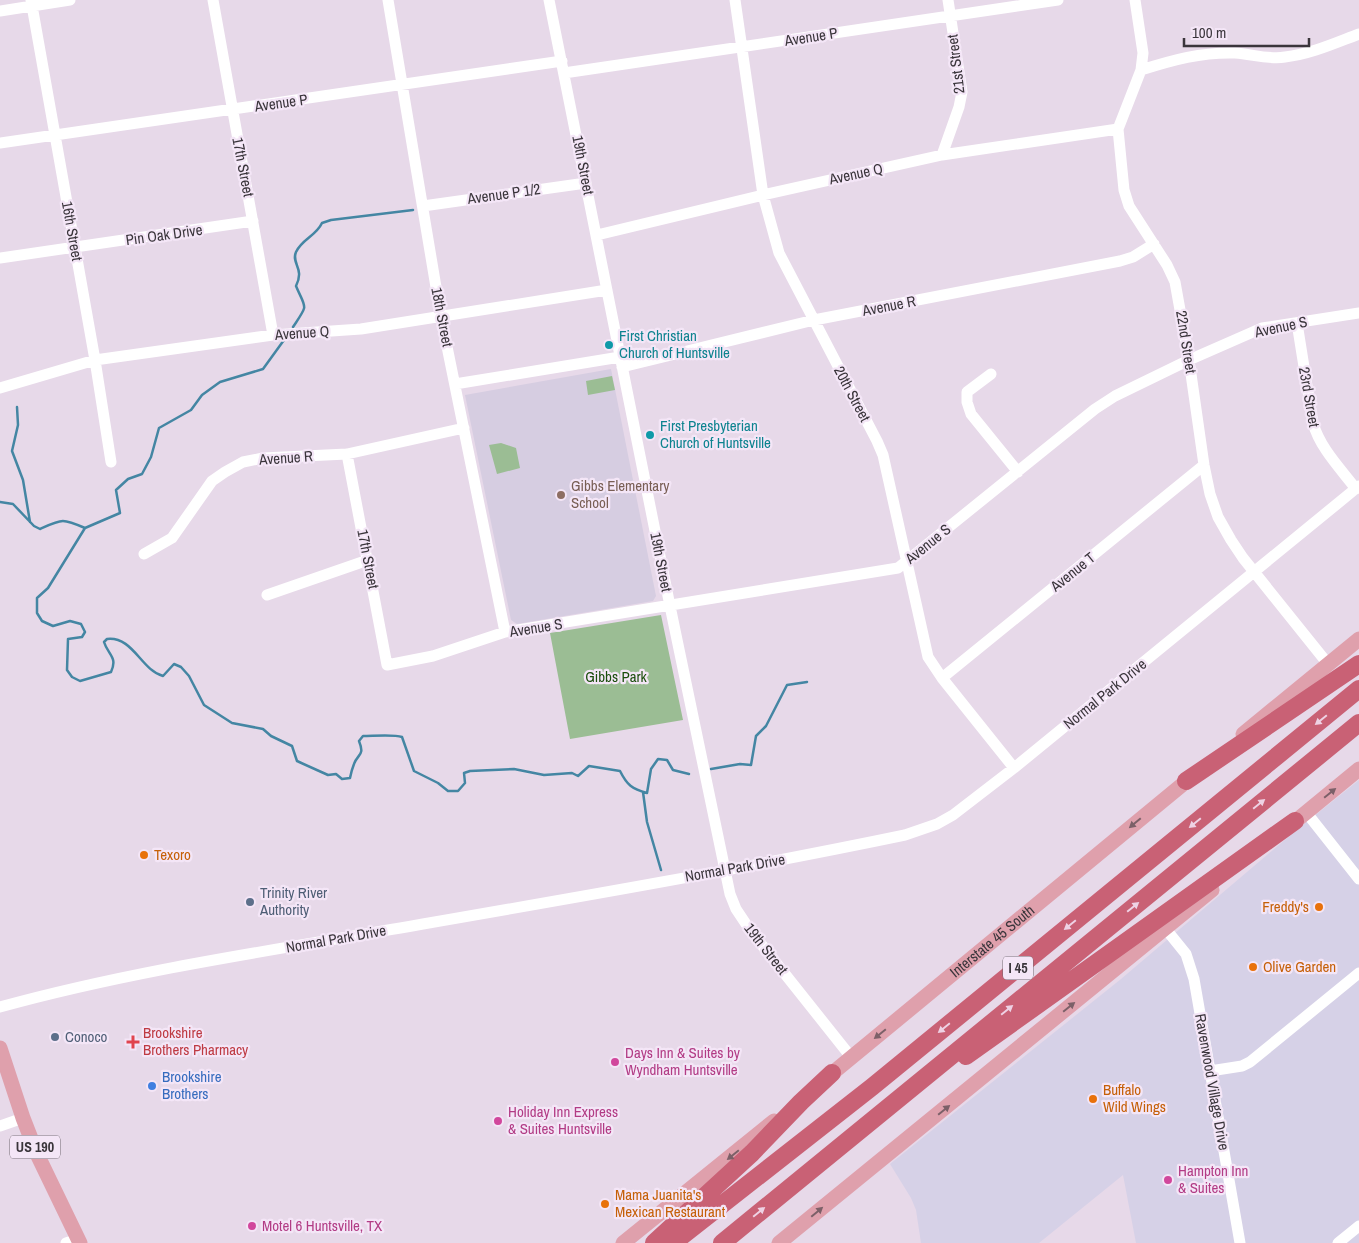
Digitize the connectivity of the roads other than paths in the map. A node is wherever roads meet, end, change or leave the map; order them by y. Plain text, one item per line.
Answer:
1 (70, 0) edge
2 (213, 0) edge
3 (388, 0) edge
4 (549, 0) edge
5 (735, 0) edge
6 (948, 0) edge
7 (1058, 0) edge
8 (1135, 0) edge
9 (31, 3) edge
10 (0, 11) edge
11 (950, 16) junction
12 (1359, 34) edge
13 (743, 47) junction
14 (562, 61) junction
15 (1141, 70) junction
16 (564, 73) junction
17 (402, 85) junction
18 (232, 110) junction
19 (1118, 129) junction
20 (55, 135) junction
21 (0, 143) edge
22 (942, 155) junction
23 (586, 183) junction
24 (763, 195) junction
25 (423, 206) junction
26 (253, 222) junction
27 (597, 235) junction
28 (1154, 244) junction
29 (75, 248) junction
30 (0, 258) edge
31 (608, 290) junction
32 (1359, 313) edge
33 (441, 317) junction
34 (814, 320) junction
35 (1297, 323) junction
36 (272, 335) junction
37 (95, 360) junction
38 (1189, 360) junction
39 (621, 362) junction
40 (991, 374) dead end
41 (455, 384) junction
42 (0, 388) edge
43 (464, 428) junction
44 (347, 454) junction
45 (111, 462) dead end
46 (1204, 465) junction
47 (1018, 472) junction
48 (1358, 488) edge
49 (144, 554) dead end
50 (368, 560) junction
51 (907, 561) junction
52 (1254, 572) junction
53 (267, 595) dead end
54 (670, 606) junction
55 (505, 632) junction
56 (1359, 639) edge
57 (1328, 664) junction
58 (1359, 664) edge
59 (387, 665) joint
60 (942, 678) junction
61 (1359, 689) edge
62 (1359, 722) edge
63 (1014, 768) junction
64 (1359, 769) edge
65 (1186, 781) junction
66 (1301, 817) junction
67 (724, 871) junction
68 (1359, 878) edge
69 (1165, 928) junction
70 (1359, 973) edge
71 (0, 1006) edge
72 (0, 1048) edge
73 (852, 1057) junction
74 (1210, 1071) junction
75 (832, 1073) junction
76 (882, 1111) junction
77 (23, 1118) junction
78 (0, 1126) edge
79 (1359, 1226) edge
80 (75, 1242) edge
81 (623, 1243) edge
82 (654, 1243) edge
83 (673, 1243) edge
84 (722, 1243) edge
85 (780, 1243) edge
86 (1240, 1243) edge
87 (1338, 1243) edge

1 - 9 street
2 - 18 street, 17th Street
3 - 17 street, 18th Street
4 - 14 street, 19th Street
5 - 13 street, 20th Street
6 - 11 street, 21st Street
7 - 11 street, Avenue P
8 - 15 street, 22nd Street
9 - 10 street
9 - 20 street, 16th Street
11 - 13 street, Avenue P
11 - 22 street, 21st Street
12 - 15 street
13 - 16 street, Avenue P
13 - 24 street, 20th Street
14 - 16 street, 19th Street
14 - 17 street, Avenue P
15 - 19 street, 22nd Street
16 - 23 street, 19th Street
17 - 18 street, Avenue P
17 - 25 street, 18th Street
18 - 20 street, Avenue P
18 - 26 street, 17th Street
19 - 22 street, Avenue Q
19 - 28 street, 22nd Street
20 - 21 street, Avenue P
20 - 29 street, 16th Street
22 - 24 street, Avenue Q
23 - 25 street, Avenue P 1/2
23 - 27 street, 19th Street
24 - 27 street, Avenue Q
24 - 34 street, 20th Street
25 - 33 street, 18th Street
26 - 29 street, Pin Oak Drive
26 - 36 street, 17th Street
27 - 31 street, 19th Street
28 - 34 street, Avenue R
28 - 38 street, 22nd Street
29 - 30 street, Pin Oak Drive
29 - 37 street, 16th Street
31 - 33 street, Avenue Q
31 - 39 street, 19th Street
32 - 35 street, Avenue S
33 - 36 street, Avenue Q
33 - 41 street, 18th Street
34 - 39 street, Avenue R
34 - 51 street, 20th Street
35 - 38 street, Avenue S
35 - 48 street, 23rd Street
36 - 37 street, Avenue Q
37 - 42 street, Avenue Q
37 - 45 street, 16th Street
38 - 46 street, 22nd Street
38 - 47 street, Avenue S
39 - 41 street, Avenue R
39 - 54 street, 19th Street
40 - 47 street
41 - 43 street, 18th Street
43 - 44 street, Avenue R
43 - 55 street, 18th Street
44 - 49 street, Avenue R
44 - 50 street, 17th Street
46 - 52 street, 22nd Street
46 - 60 street, Avenue T
47 - 51 street, Avenue S
48 - 52 street, Normal Park Drive
50 - 53 street
50 - 59 street, 17th Street
51 - 54 street, Avenue S
51 - 60 street, 20th Street
52 - 57 street, 22nd Street
52 - 63 street, Normal Park Drive
54 - 55 street, Avenue S
54 - 67 street, 19th Street
55 - 59 street, Avenue S
56 - 57 main road, Interstate 45 South
57 - 65 main road, Interstate 45 South
58 - 65 highway
60 - 63 street, 20th Street
61 -> 83 highway, I 45
76 -> 62 highway, I 45
63 - 67 street, Normal Park Drive
66 -> 64 main road
65 -> 73 main road, Interstate 45 South
66 - 68 street
66 - 69 main road
66 - 76 highway
67 - 71 street, Normal Park Drive
67 - 73 street, 19th Street
69 - 74 street, Ravenwood Village Drive
85 -> 69 main road
70 - 74 street
72 - 77 main road, US 190
73 - 75 main road, Interstate 45 South
74 - 86 street, Ravenwood Village Drive
75 -> 81 main road, Interstate 45 South
75 - 82 highway
84 -> 76 highway, I 45
77 - 78 street
77 - 80 main road, US 190
79 - 87 street

